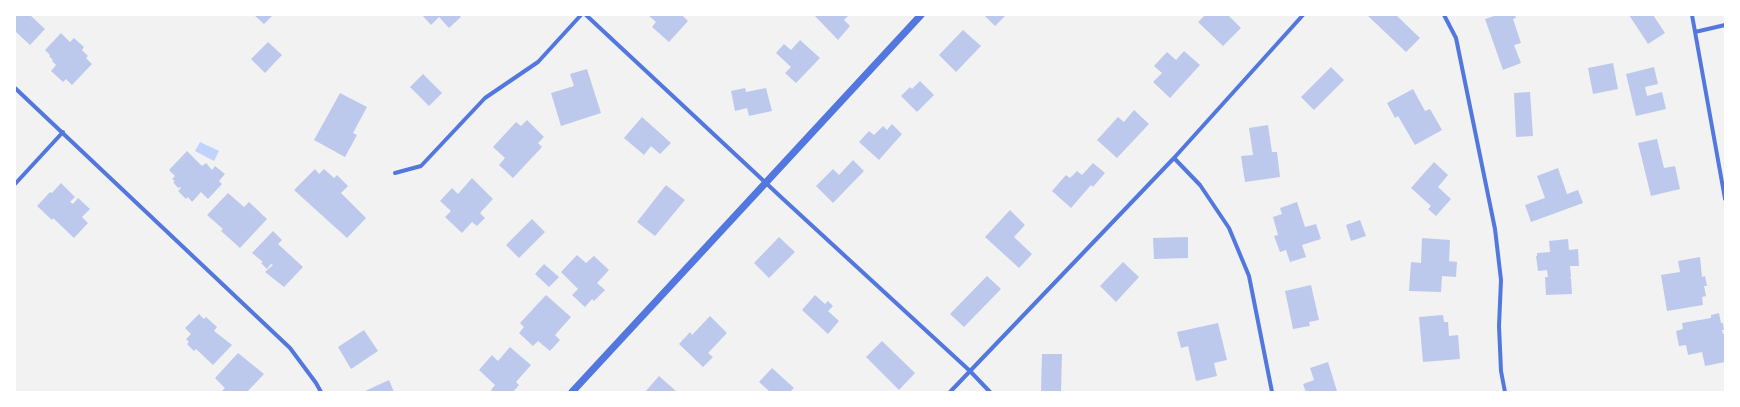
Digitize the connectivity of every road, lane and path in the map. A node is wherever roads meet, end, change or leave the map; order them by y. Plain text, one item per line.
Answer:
1 (582, 15) edge
2 (586, 15) edge
3 (921, 15) edge
4 (1303, 15) edge
5 (1444, 15) edge
6 (1692, 15) edge
7 (1725, 25) edge
8 (1695, 32) junction
9 (15, 88) edge
10 (63, 132) junction
11 (1174, 158) junction
12 (395, 173) dead end
13 (765, 183) junction
14 (15, 184) edge
15 (1725, 199) edge
16 (970, 371) junction
17 (321, 392) edge
18 (572, 392) edge
19 (950, 392) edge
20 (990, 392) edge
21 (1272, 392) edge
22 (1505, 392) edge

1 - 12 street
2 - 13 street
3 - 13 street
4 - 11 street
5 - 22 street
6 - 8 street
7 - 8 street
8 - 15 street
9 - 10 street
10 - 14 street
10 - 17 street
11 - 16 street
11 - 21 street
13 - 16 street
13 - 18 street
16 - 19 street
16 - 20 street

